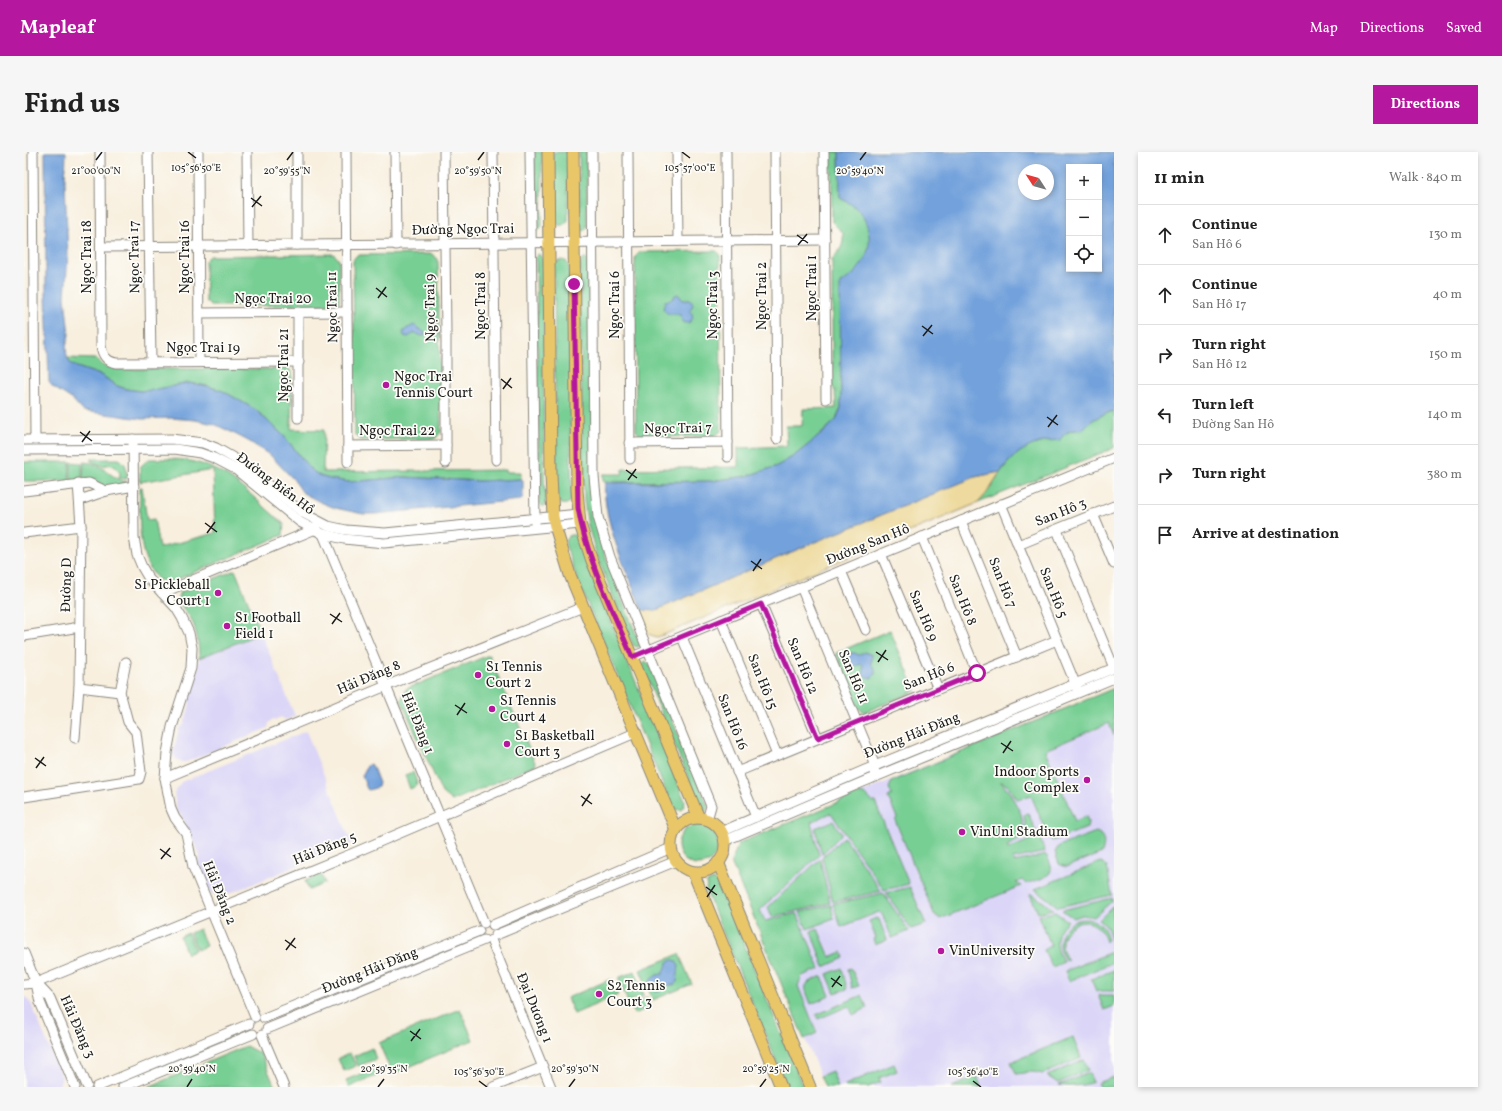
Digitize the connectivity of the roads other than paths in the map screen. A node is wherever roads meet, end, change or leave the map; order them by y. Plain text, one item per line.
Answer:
1 (33, 152) edge
2 (100, 152) edge
3 (148, 152) edge
4 (198, 152) edge
5 (247, 152) edge
6 (297, 152) edge
7 (346, 152) edge
8 (395, 152) edge
9 (444, 152) edge
10 (493, 152) edge
11 (530, 152) edge
12 (548, 152) edge
13 (573, 152) edge
14 (592, 152) edge
15 (628, 152) edge
16 (677, 152) edge
17 (726, 152) edge
18 (775, 152) edge
19 (824, 152) edge
20 (726, 240) junction
21 (776, 240) junction
22 (825, 240) junction
23 (678, 241) junction
24 (548, 242) junction
25 (573, 242) junction
26 (593, 242) junction
27 (628, 242) junction
28 (494, 243) junction
29 (531, 243) junction
30 (445, 244) junction
31 (297, 245) junction
32 (396, 245) junction
33 (149, 246) junction
34 (248, 246) junction
35 (346, 246) junction
36 (100, 247) junction
37 (199, 247) junction
38 (298, 312) junction
39 (347, 312) junction
40 (199, 313) junction
41 (108, 360) joint
42 (151, 362) junction
43 (199, 362) junction
44 (299, 362) junction
45 (826, 399) dead end
46 (298, 418) dead end
47 (133, 439) junction
48 (777, 439) dead end
49 (24, 440) edge
50 (36, 440) junction
51 (728, 442) junction
52 (629, 443) junction
53 (446, 445) junction
54 (348, 446) junction
55 (133, 449) junction
56 (24, 450) edge
57 (630, 458) dead end
58 (728, 458) dead end
59 (1114, 458) edge
60 (496, 460) dead end
61 (348, 462) dead end
62 (446, 463) dead end
63 (78, 483) junction
64 (134, 486) junction
65 (24, 491) edge
66 (106, 491) junction
67 (80, 500) junction
68 (1001, 504) junction
69 (1114, 506) edge
70 (1094, 514) junction
71 (535, 518) junction
72 (580, 519) junction
73 (961, 521) junction
74 (554, 522) junction
75 (81, 526) junction
76 (316, 526) junction
77 (328, 526) junction
78 (536, 528) junction
79 (1056, 530) junction
80 (24, 533) edge
81 (323, 534) junction
82 (922, 537) junction
83 (1018, 545) junction
84 (882, 554) junction
85 (1114, 564) edge
86 (841, 571) junction
87 (801, 587) junction
88 (162, 592) junction
89 (761, 604) junction
90 (583, 607) junction
91 (721, 620) junction
92 (80, 627) junction
93 (866, 630) dead end
94 (24, 636) edge
95 (682, 637) junction
96 (1057, 640) junction
97 (648, 651) junction
98 (632, 657) junction
99 (1017, 657) junction
100 (126, 662) dead end
101 (1114, 668) edge
102 (977, 673) junction
103 (1114, 678) edge
104 (1076, 684) junction
105 (386, 686) junction
106 (79, 687) junction
107 (938, 689) junction
108 (120, 692) junction
109 (1079, 693) junction
110 (857, 723) junction
111 (635, 733) junction
112 (75, 738) dead end
113 (818, 738) junction
114 (777, 755) junction
115 (875, 766) junction
116 (865, 770) junction
117 (737, 772) junction
118 (165, 778) junction
119 (872, 779) junction
120 (24, 797) edge
121 (440, 816) junction
122 (756, 817) junction
123 (703, 819) junction
124 (676, 830) junction
125 (723, 837) junction
126 (671, 848) junction
127 (676, 861) junction
128 (718, 862) junction
129 (693, 872) junction
130 (211, 910) junction
131 (485, 926) junction
132 (490, 938) junction
133 (24, 952) edge
134 (36, 983) junction
135 (24, 984) edge
136 (256, 1020) junction
137 (261, 1033) junction
138 (543, 1067) junction
139 (75, 1087) edge
140 (86, 1087) edge
141 (97, 1087) edge
142 (122, 1087) edge
143 (284, 1087) edge
144 (493, 1087) edge
145 (552, 1087) edge
146 (781, 1087) edge
147 (810, 1087) edge

1 - 50 street
2 - 36 street, Ngọc Trai 18
3 - 33 street, Ngọc Trai 17
4 - 37 street, Ngọc Trai 16
5 - 34 street
6 - 31 street
7 - 35 street, Ngọc Trai 11
8 - 32 street
9 - 30 street, Ngọc Trai 9
10 - 28 street, Ngọc Trai 8
11 - 29 street
12 - 24 main road
13 - 25 main road
14 - 26 street
15 - 27 street, Ngọc Trai 6
16 - 23 street
17 - 20 street, Ngọc Trai 3
18 - 21 street, Ngọc Trai 2
19 - 22 street, Ngọc Trai 1
20 - 21 street, Đường Ngọc Trai
20 - 23 street, Đường Ngọc Trai
20 - 51 street, Ngọc Trai 3
21 - 22 street, Đường Ngọc Trai
21 - 48 street, Ngọc Trai 2
22 - 45 street, Ngọc Trai 1
23 - 27 street, Đường Ngọc Trai
24 - 25 street, Đường Ngọc Trai
24 - 29 street, Đường Ngọc Trai
24 - 74 main road
25 - 26 street, Đường Ngọc Trai
25 - 72 main road
26 - 27 street, Đường Ngọc Trai
26 - 97 street
27 - 52 street, Ngọc Trai 6
28 - 29 street, Đường Ngọc Trai
28 - 30 street, Đường Ngọc Trai
28 - 60 street, Ngọc Trai 8
29 - 71 street
30 - 32 street, Đường Ngọc Trai
30 - 53 street, Ngọc Trai 9
31 - 34 street, Đường Ngọc Trai
31 - 35 street, Đường Ngọc Trai
32 - 35 street, Đường Ngọc Trai
33 - 36 street, Đường Ngọc Trai
33 - 37 street, Đường Ngọc Trai
33 - 42 street, Ngọc Trai 17
34 - 37 street, Đường Ngọc Trai
35 - 39 street, Ngọc Trai 11
36 - 41 street, Ngọc Trai 18
37 - 40 street, Ngọc Trai 16
38 - 39 street, Ngọc Trai 20
38 - 40 street, Ngọc Trai 20
38 - 44 street, Ngọc Trai 21
39 - 54 street, Ngọc Trai 11
40 - 43 street, Ngọc Trai 16
41 - 42 street, Ngọc Trai 19
42 - 43 street, Ngọc Trai 19
43 - 44 street, Ngọc Trai 19
44 - 46 street, Ngọc Trai 21
47 - 50 street, Đường Biển Hồ
47 - 55 street, Hải Đăng 2
47 - 76 street, Đường Biển Hồ
49 - 50 street, Đường Biển Hồ
51 - 52 street, Ngọc Trai 7
51 - 58 street, Ngọc Trai 3
52 - 57 street, Ngọc Trai 6
53 - 54 street, Ngọc Trai 22
53 - 62 street, Ngọc Trai 9
54 - 61 street, Ngọc Trai 11
55 - 56 street, Đường Biển Hồ
55 - 64 street, Hải Đăng 2
55 - 76 street, Đường Biển Hồ
59 - 68 street, Đường San Hô
63 - 65 street
63 - 66 street
63 - 67 street, Đường D
64 - 66 street
64 - 88 street, Hải Đăng 2
66 - 67 street
67 - 75 street, Đường D
68 - 73 street, Đường San Hô
68 - 83 street, San Hô 5
69 - 70 street, San Hô 3
70 - 79 street, San Hô 3
70 - 85 street
71 - 74 street, Đường Biển Hồ
71 - 77 street, Đường Biển Hồ
71 - 78 street
72 - 74 street, Đường Biển Hồ
72 - 98 main road
73 - 82 street, Đường San Hô
73 - 99 street, San Hô 7
74 - 78 street, Đường Biển Hồ
74 - 90 main road
75 - 80 street
75 - 92 street, Đường D
76 - 77 street, Đường Biển Hồ
76 - 81 street, Đường Biển Hồ
76 - 88 street
77 - 81 street
78 - 81 street, Đường Biển Hồ
79 - 83 street, San Hô 3
79 - 101 street
81 - 105 street, Hải Đăng 1
82 - 84 street, Đường San Hô
82 - 102 street, San Hô 8
83 - 96 street, San Hô 5
84 - 86 street, Đường San Hô
84 - 107 street, San Hô 9
86 - 87 street, Đường San Hô
86 - 93 street
87 - 89 street, Đường San Hô
87 - 110 street, San Hô 11
88 - 118 street, Hải Đăng 2
89 - 91 street, Đường San Hô
89 - 113 street, San Hô 12
90 - 105 street, Hải Đăng 8
90 - 111 main road
91 - 95 street, Đường San Hô
91 - 114 street, San Hô 15
92 - 94 street
92 - 106 street, Đường D
95 - 97 street, Đường San Hô
95 - 117 street, San Hô 16
96 - 99 street, San Hô 6
96 - 104 street, San Hô 5
97 - 98 street, Đường San Hô
97 - 123 street
98 - 123 main road
99 - 102 street, San Hô 6
100 - 108 street
101 - 104 street, Đường Hải Đăng
102 - 107 street, San Hô 6
103 - 109 street, Đường Hải Đăng
104 - 109 street, San Hô 5
104 - 115 street, Đường Hải Đăng
105 - 118 street, Hải Đăng 8
105 - 121 street, Hải Đăng 1
106 - 108 street
106 - 112 street, Đường D
107 - 110 street, San Hô 6
108 - 120 street
109 - 119 street, Đường Hải Đăng
110 - 113 street, San Hô 6
110 - 115 street, San Hô 11
111 - 121 street, Hải Đăng 5
111 - 124 main road
113 - 114 street, San Hô 6
114 - 117 street, San Hô 6
115 - 116 street, Đường Hải Đăng
115 - 119 street
116 - 119 street
116 - 122 street, Đường Hải Đăng
117 - 122 street, San Hô 16
118 - 130 street, Hải Đăng 2
119 - 125 street, Đường Hải Đăng
121 - 130 street, Hải Đăng 5
121 - 131 street, Hải Đăng 1
122 - 125 street, Đường Hải Đăng
123 - 124 main road
123 - 125 main road
124 - 126 main road
125 - 128 main road
126 - 127 main road
126 - 131 street, Đường Hải Đăng
127 - 129 main road
127 - 132 street, Đường Hải Đăng
128 - 129 main road
128 - 147 main road
129 - 146 main road
130 - 134 street, Hải Đăng 5
130 - 136 street, Hải Đăng 2
131 - 132 street
131 - 132 street
131 - 136 street, Đường Hải Đăng
132 - 137 street, Đường Hải Đăng
132 - 138 street, Đại Dương 1
133 - 134 street, Hải Đăng 3
134 - 135 street, Hải Đăng 5
134 - 139 street, Hải Đăng 3
134 - 140 street, Hải Đăng 3
136 - 137 street
136 - 137 street
136 - 141 street, Đường Hải Đăng
137 - 142 street, Đường Hải Đăng
137 - 143 street
138 - 144 street
138 - 145 street, Đại Dương 1

